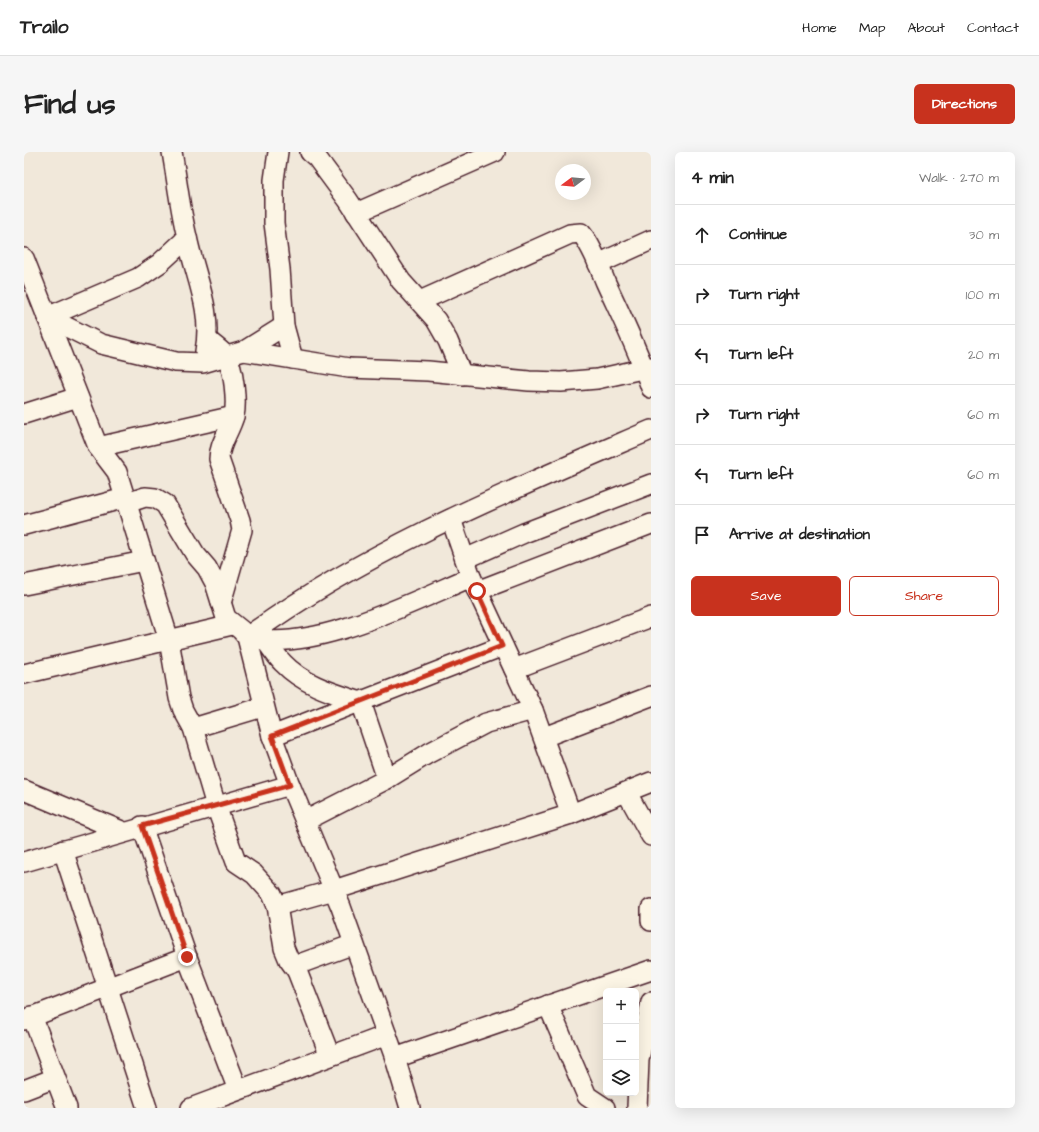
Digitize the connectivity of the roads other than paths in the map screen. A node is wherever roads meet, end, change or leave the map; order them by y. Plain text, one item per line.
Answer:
1 (172, 152) edge
2 (278, 152) edge
3 (310, 152) edge
4 (495, 152) edge
5 (356, 213) junction
6 (187, 238) junction
7 (651, 240) edge
8 (24, 258) edge
9 (598, 264) junction
10 (420, 301) junction
11 (47, 317) junction
12 (284, 326) junction
13 (207, 339) junction
14 (235, 354) junction
15 (292, 359) junction
16 (203, 363) junction
17 (648, 368) edge
18 (462, 374) junction
19 (651, 388) edge
20 (78, 397) junction
21 (235, 408) junction
22 (24, 414) edge
23 (651, 430) edge
24 (98, 447) junction
25 (651, 484) edge
26 (126, 500) junction
27 (451, 519) junction
28 (651, 524) edge
29 (24, 525) edge
30 (465, 559) junction
31 (144, 561) junction
32 (474, 584) junction
33 (24, 585) edge
34 (221, 603) junction
35 (651, 617) edge
36 (232, 625) junction
37 (247, 638) junction
38 (169, 640) junction
39 (266, 641) junction
40 (502, 646) junction
41 (514, 669) junction
42 (24, 674) edge
43 (651, 696) edge
44 (361, 702) junction
45 (263, 707) junction
46 (533, 710) junction
47 (193, 728) junction
48 (272, 736) junction
49 (544, 737) junction
50 (387, 779) junction
51 (651, 782) edge
52 (290, 785) junction
53 (24, 790) edge
54 (627, 793) junction
55 (216, 806) junction
56 (571, 814) junction
57 (305, 821) junction
58 (142, 826) junction
59 (124, 832) junction
60 (651, 836) edge
61 (63, 850) junction
62 (24, 862) edge
63 (334, 890) junction
64 (277, 906) junction
65 (651, 909) edge
66 (651, 922) edge
67 (354, 944) junction
68 (187, 957) junction
69 (651, 970) edge
70 (297, 971) junction
71 (107, 988) junction
72 (651, 1002) edge
73 (548, 1005) junction
74 (28, 1018) edge
75 (387, 1034) junction
76 (330, 1056) junction
77 (395, 1058) junction
78 (55, 1078) junction
79 (24, 1090) edge
80 (234, 1097) edge
81 (67, 1108) edge
82 (147, 1108) edge
83 (191, 1108) edge
84 (410, 1108) edge
85 (605, 1108) edge
86 (637, 1108) edge

1 - 6 street
2 - 12 street
3 - 5 street
4 - 5 street
5 - 10 street
6 - 11 street
6 - 13 street
7 - 9 street
8 - 11 street
9 - 10 street
9 - 17 street
10 - 18 street
11 - 16 street
11 - 20 street
12 - 14 street
12 - 15 street
13 - 14 street
13 - 16 street
14 - 15 street
14 - 16 street
14 - 21 street
15 - 18 street
16 - 21 street
17 - 18 street
17 - 19 street
20 - 22 street
20 - 24 street
21 - 24 street
21 - 34 street
23 - 27 street
24 - 26 street
25 - 30 street
26 - 29 street
26 - 31 street
26 - 34 street
27 - 30 street
27 - 37 street
28 - 32 street
30 - 32 street
31 - 33 street
31 - 38 street
32 - 39 street
32 - 40 street
34 - 36 street
35 - 41 street
36 - 37 street
36 - 38 street
37 - 39 street
37 - 45 street
38 - 42 street
38 - 47 street
39 - 44 street
40 - 41 street
40 - 44 street
41 - 46 street
43 - 49 street
44 - 48 street
44 - 50 street
45 - 47 street
45 - 48 street
46 - 49 street
46 - 50 street
47 - 55 street
48 - 52 street
49 - 56 street
50 - 57 street
51 - 54 street
52 - 55 street
52 - 57 street
53 - 59 street
54 - 56 street
54 - 60 street
55 - 58 street
55 - 64 street
56 - 63 street
57 - 63 street
58 - 59 street
58 - 68 street
59 - 61 street
61 - 62 street
61 - 71 street
63 - 64 street
63 - 67 street
64 - 70 street
65 - 66 street
67 - 70 street
67 - 75 street
68 - 71 street
68 - 80 street
69 - 73 street
70 - 76 street
71 - 74 street
71 - 82 street
72 - 86 street
73 - 77 street
73 - 85 street
74 - 78 street
75 - 76 street
75 - 77 street
76 - 80 street
77 - 84 street
78 - 79 street
78 - 81 street
80 - 83 street

